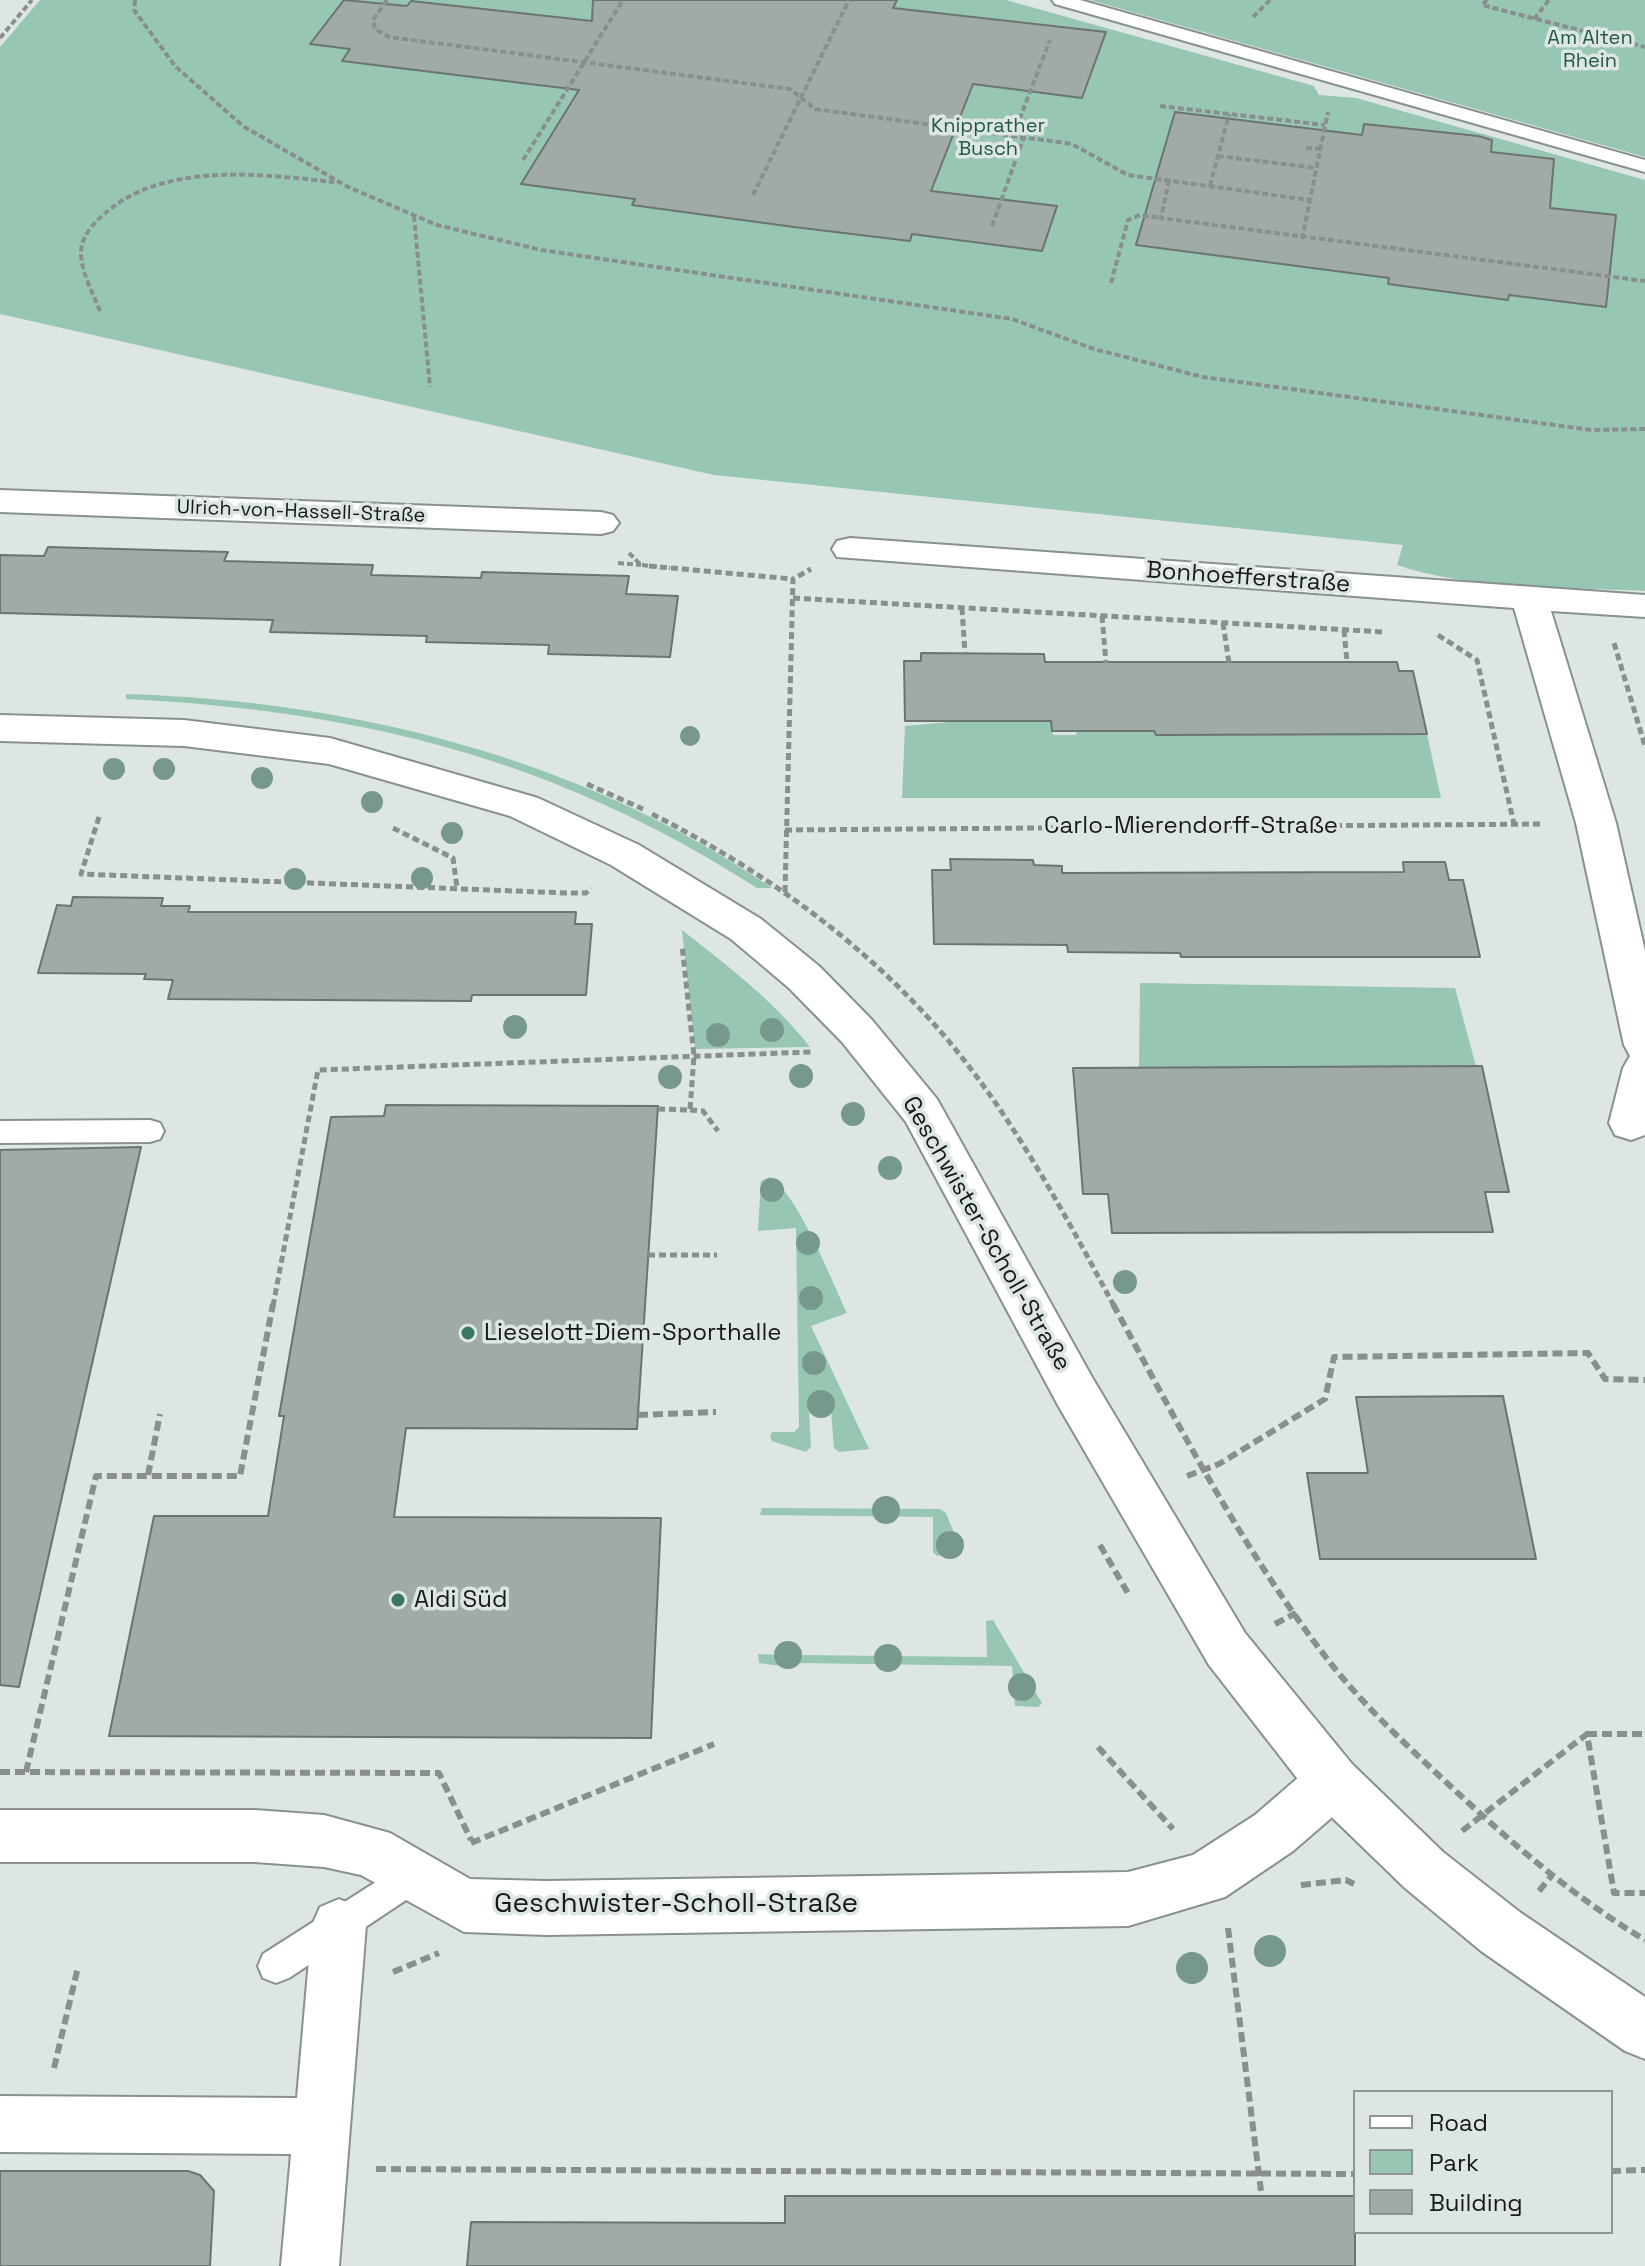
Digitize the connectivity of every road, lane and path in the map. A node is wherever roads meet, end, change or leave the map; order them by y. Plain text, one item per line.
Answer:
1 (32, 0) edge
2 (135, 0) edge
3 (387, 0) edge
4 (623, 0) edge
5 (849, 0) edge
6 (1061, 0) edge
7 (1487, 0) edge
8 (1549, 0) edge
9 (1534, 19) junction
10 (0, 38) edge
11 (1050, 40) dead end
12 (1645, 47) edge
13 (585, 63) junction
14 (1336, 78) junction
15 (801, 98) junction
16 (1160, 106) dead end
17 (1229, 114) junction
18 (1325, 125) junction
19 (1013, 136) junction
20 (1024, 137) junction
21 (1306, 148) dead end
22 (1320, 149) junction
23 (1218, 156) junction
24 (523, 160) dead end
25 (1645, 166) edge
26 (1316, 168) junction
27 (1169, 180) junction
28 (339, 182) junction
29 (1210, 186) junction
30 (753, 195) dead end
31 (1310, 200) junction
32 (414, 216) junction
33 (1161, 218) junction
34 (992, 226) dead end
35 (1302, 239) junction
36 (1645, 281) edge
37 (1111, 283) dead end
38 (100, 311) dead end
39 (430, 387) dead end
40 (1645, 429) edge
41 (0, 501) edge
42 (601, 523) joint
43 (850, 549) joint
44 (793, 579) junction
45 (793, 598) junction
46 (1529, 599) junction
47 (962, 608) junction
48 (1102, 616) junction
49 (1634, 620) edge
50 (1223, 623) junction
51 (1344, 630) junction
52 (1386, 632) dead end
53 (1428, 635) dead end
54 (965, 653) dead end
55 (1347, 662) dead end
56 (1106, 663) dead end
57 (1229, 663) dead end
58 (0, 728) edge
59 (1645, 746) edge
60 (99, 817) dead end
61 (1596, 823) junction
62 (1514, 824) junction
63 (393, 828) dead end
64 (785, 830) junction
65 (596, 883) dead end
66 (457, 888) junction
67 (782, 902) dead end
68 (681, 937) dead end
69 (915, 1005) dead end
70 (857, 1031) junction
71 (1645, 1045) edge
72 (694, 1056) junction
73 (1645, 1068) edge
74 (658, 1109) dead end
75 (690, 1110) junction
76 (1631, 1123) dead end
77 (150, 1131) dead end
78 (718, 1131) dead end
79 (0, 1132) edge
80 (648, 1255) dead end
81 (717, 1255) dead end
82 (1645, 1380) edge
83 (716, 1412) dead end
84 (160, 1414) dead end
85 (638, 1415) dead end
86 (147, 1476) junction
87 (1178, 1479) dead end
88 (1265, 1615) dead end
89 (1281, 1637) dead end
90 (1587, 1734) junction
91 (1645, 1734) edge
92 (714, 1744) dead end
93 (1098, 1747) dead end
94 (26, 1772) dead end
95 (1333, 1782) junction
96 (0, 1836) edge
97 (1455, 1836) dead end
98 (415, 1874) junction
99 (1206, 1878) junction
100 (1525, 1885) dead end
101 (1645, 1893) edge
102 (1549, 1901) dead end
103 (464, 1905) junction
104 (339, 1925) junction
105 (276, 1966) dead end
106 (78, 1967) dead end
107 (333, 1997) junction
108 (1645, 2031) edge
109 (21, 2124) edge
110 (321, 2147) junction
111 (1645, 2170) edge
112 (1613, 2171) edge
113 (1353, 2174) edge
114 (1258, 2176) junction
115 (1261, 2191) dead end
116 (310, 2266) edge

1 - 10 path
2 - 28 path
3 - 13 path
4 - 13 path
5 - 15 path
6 - 14 lane
7 - 9 path
8 - 9 path
9 - 12 path
11 - 19 path
13 - 15 path
13 - 24 path
14 - 18 path
14 - 25 lane
15 - 19 path
15 - 30 path
16 - 17 path
17 - 18 path
17 - 23 path
18 - 22 path
19 - 20 path
20 - 27 path
20 - 34 path
21 - 22 path
22 - 26 path
23 - 26 path
23 - 29 path
26 - 31 path
27 - 29 path
27 - 33 path
28 - 32 path
28 - 38 path
29 - 31 path
31 - 35 path
32 - 39 path
32 - 40 path
33 - 35 path
33 - 37 path
35 - 36 path
41 - 42 street, Ulrich-von-Hassell-Straße
42 - 44 path
43 - 44 path
43 - 46 street, Bonhoefferstraße
44 - 45 path
45 - 47 path
45 - 64 path
46 - 49 street, Bonhoefferstraße
46 - 61 street
47 - 48 path
47 - 54 path
48 - 50 path
48 - 56 path
49 - 59 path
50 - 51 path
50 - 57 path
51 - 52 path
51 - 55 path
53 - 62 path
58 - 70 street, Geschwister-Scholl-Straße
60 - 66 path
61 - 62 path, Carlo-Mierendorff-Straße
61 - 71 street
62 - 64 path, Carlo-Mierendorff-Straße
63 - 66 path
64 - 67 path
65 - 66 path
68 - 72 path
69 - 70 path
70 - 72 path
70 - 95 street, Geschwister-Scholl-Straße
72 - 75 path
72 - 86 path
73 - 76 street
74 - 75 path
75 - 78 path
77 - 79 lane
80 - 81 path
82 - 87 path
83 - 85 path
84 - 86 path
86 - 94 path
88 - 89 path
90 - 91 path
90 - 97 path
90 - 101 path
92 - 103 path
93 - 99 path
95 - 99 street, Geschwister-Scholl-Straße
95 - 108 street, Geschwister-Scholl-Straße
96 - 98 street, Geschwister-Scholl-Straße
98 - 103 street, Geschwister-Scholl-Straße
98 - 104 lane
99 - 103 street, Geschwister-Scholl-Straße
99 - 114 path
100 - 102 path
103 - 107 path
104 - 105 lane
104 - 107 street
106 - 109 path
107 - 110 street
109 - 110 street
110 - 114 path
110 - 116 street
111 - 112 path
113 - 114 path
114 - 115 path

